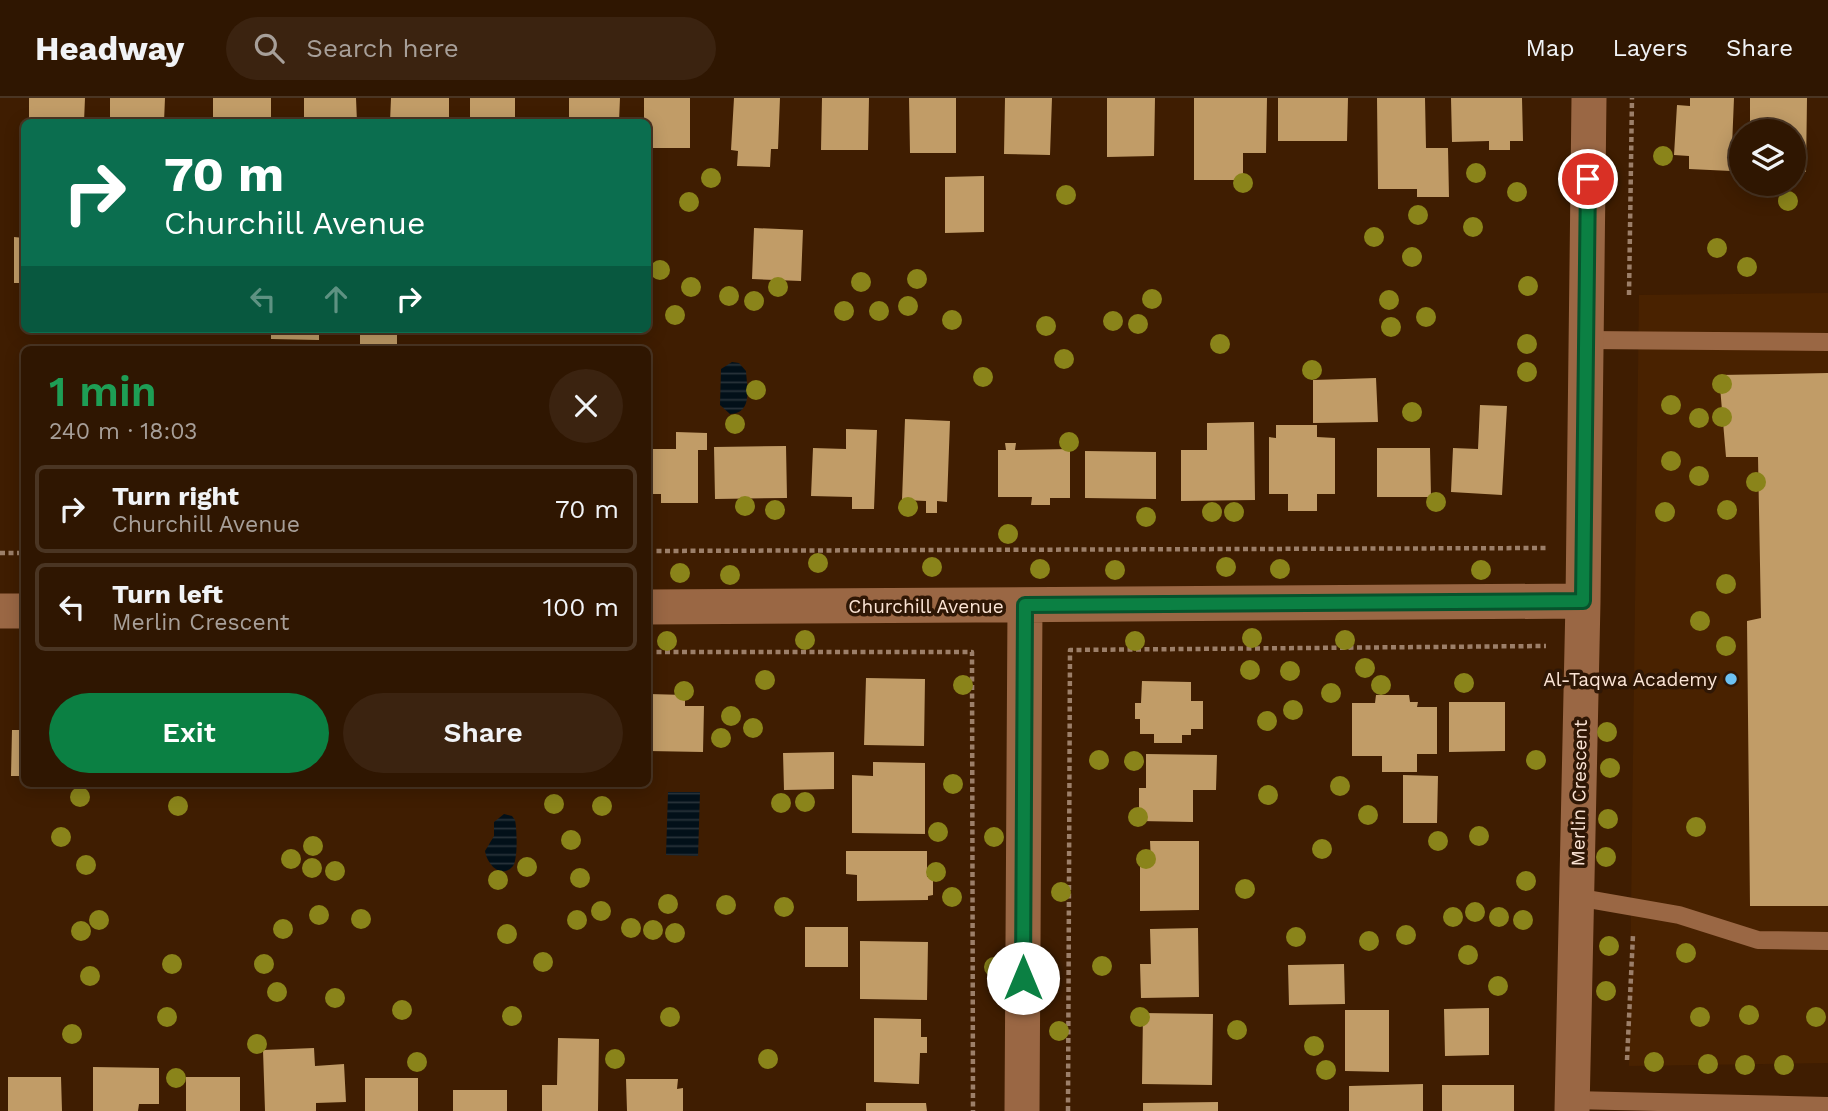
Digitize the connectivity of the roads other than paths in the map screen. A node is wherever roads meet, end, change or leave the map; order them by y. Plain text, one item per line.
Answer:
1 (1589, 98) edge
2 (1586, 341) junction
3 (1828, 342) edge
4 (1583, 601) junction
5 (1025, 605) junction
6 (651, 607) edge
7 (0, 611) edge
8 (21, 611) edge
9 (1576, 897) junction
10 (1828, 941) edge
11 (1572, 1106) edge
12 (1828, 1106) edge
13 (1022, 1111) edge

1 - 2 street, Merlin Crescent
2 - 3 lane
2 - 4 street, Merlin Crescent
4 - 5 street, Churchill Avenue
4 - 9 street, Merlin Crescent
5 - 6 street, Churchill Avenue
5 - 13 street
7 - 8 street
9 - 10 lane
9 - 11 street, Merlin Crescent
11 - 12 lane

